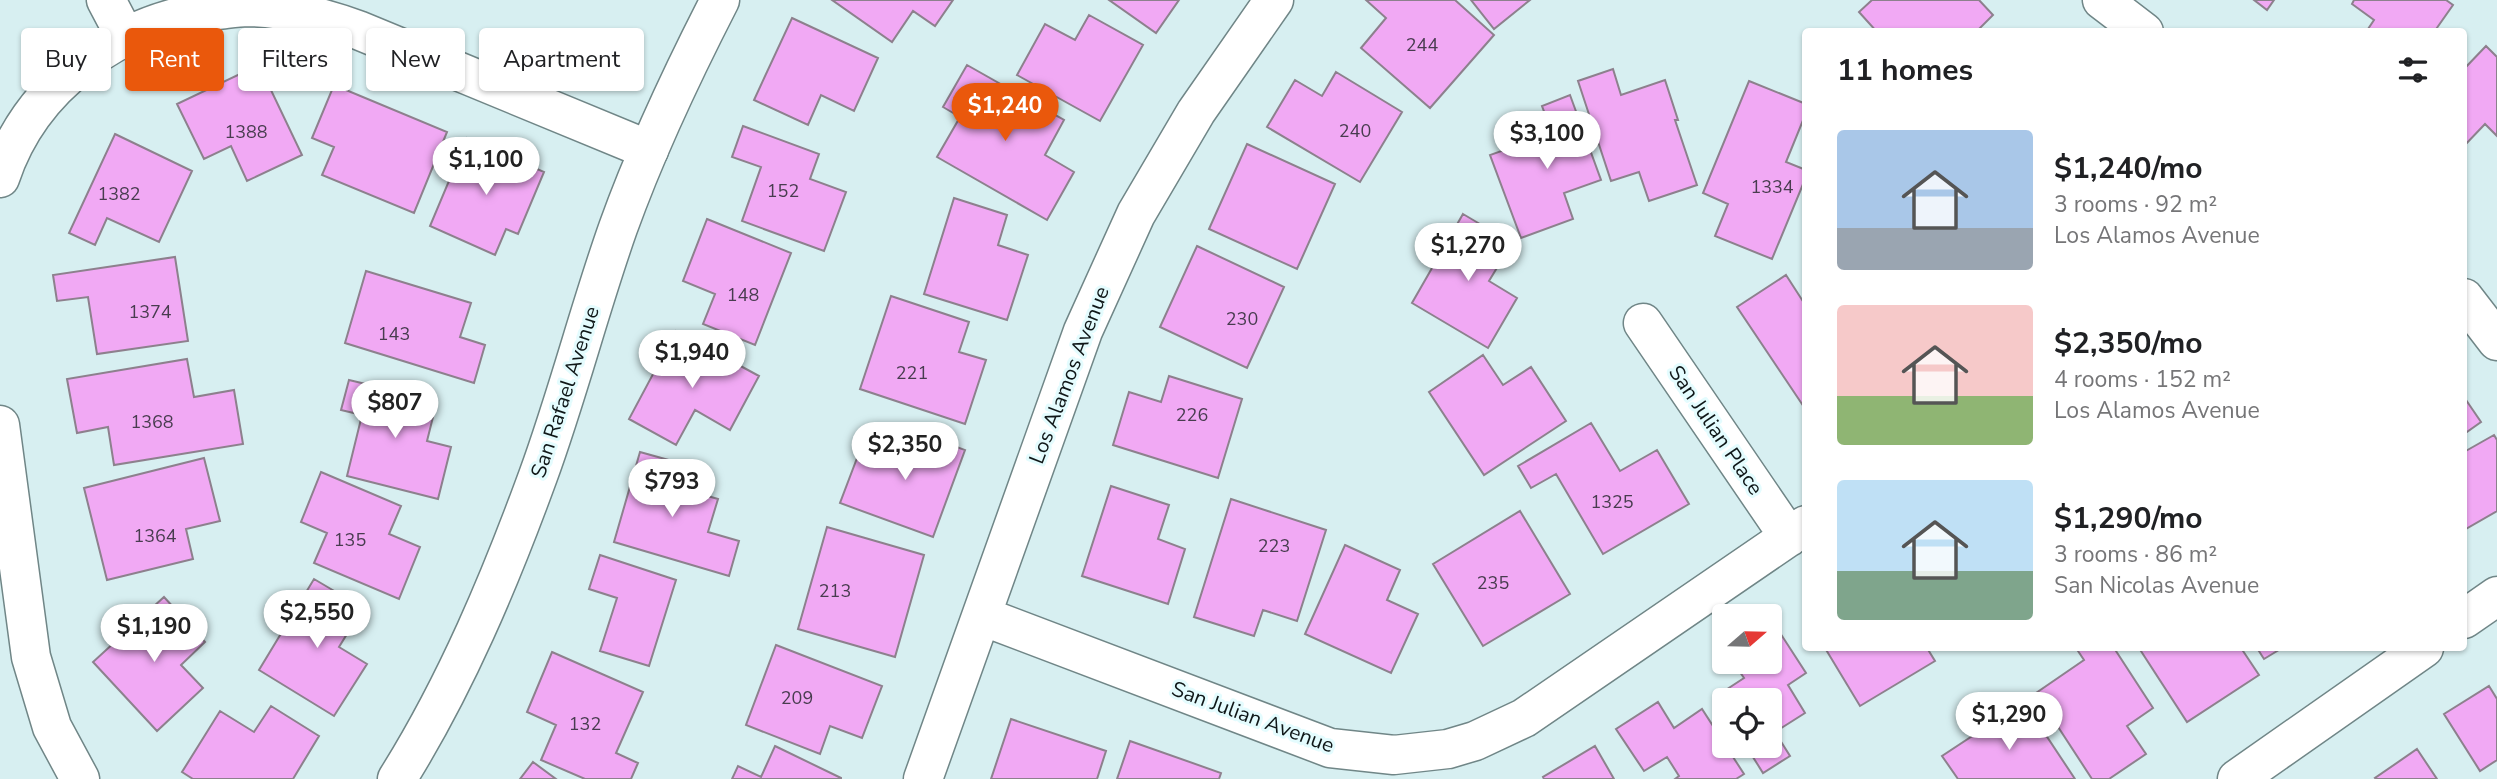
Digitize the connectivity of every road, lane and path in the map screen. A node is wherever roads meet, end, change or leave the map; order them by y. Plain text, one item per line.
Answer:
1 (106, 0) edge
2 (720, 0) edge
3 (1274, 0) edge
4 (2102, 0) edge
5 (148, 28) edge
6 (2139, 28) edge
7 (125, 36) joint
8 (649, 150) junction
9 (0, 178) edge
10 (2467, 302) edge
11 (1643, 323) dead end
12 (2497, 341) edge
13 (0, 425) edge
14 (1797, 531) edge
15 (2497, 596) edge
16 (982, 616) junction
17 (2467, 617) edge
18 (2420, 651) edge
19 (80, 779) edge
20 (397, 779) edge
21 (923, 779) edge
22 (2237, 779) edge

1 - 7 street
2 - 8 street, San Rafael Avenue
3 - 16 street, Los Alamos Avenue
4 - 6 street
5 - 8 street
7 - 9 street
8 - 20 street, San Rafael Avenue
10 - 12 street
11 - 14 street, San Julian Place
13 - 19 street
14 - 16 street, San Julian Avenue
15 - 17 street
16 - 21 street, Los Alamos Avenue
18 - 22 street

